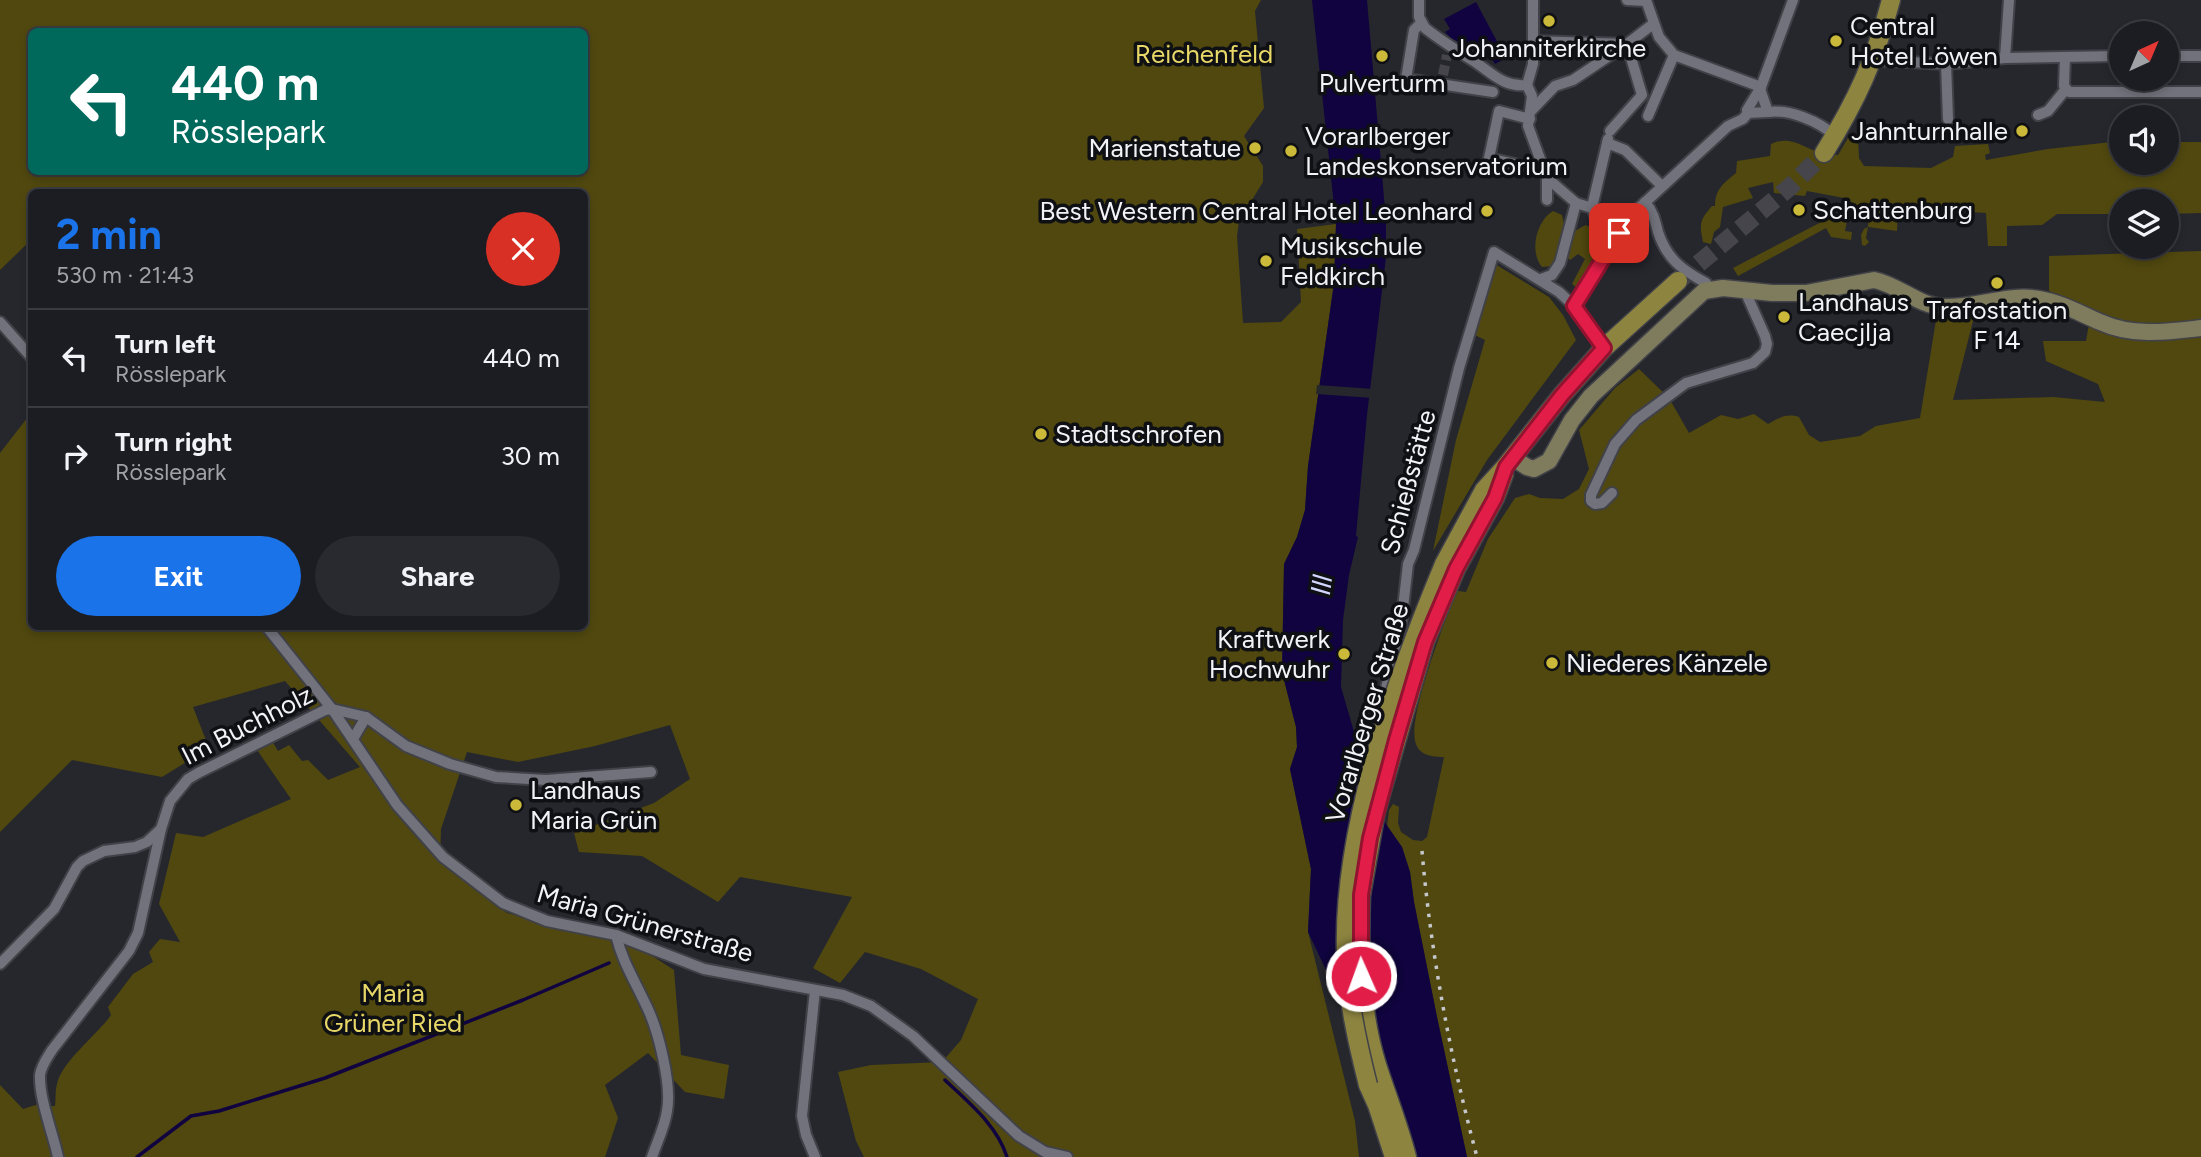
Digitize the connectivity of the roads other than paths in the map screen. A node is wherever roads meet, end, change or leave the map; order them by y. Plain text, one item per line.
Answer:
1 (1419, 0) edge
2 (1533, 0) edge
3 (1627, 0) edge
4 (1793, 0) edge
5 (1891, 0) edge
6 (2009, 0) edge
7 (1646, 1) edge
8 (1421, 23) junction
9 (1653, 24) junction
10 (1533, 38) junction
11 (1627, 44) junction
12 (1674, 55) junction
13 (2179, 55) edge
14 (2109, 56) edge
15 (2201, 56) edge
16 (2065, 57) junction
17 (2005, 58) junction
18 (1873, 60) junction
19 (1946, 64) junction
20 (1527, 85) junction
21 (1761, 88) junction
22 (2066, 89) junction
23 (1493, 92) dead end
24 (2201, 92) edge
25 (1639, 112) junction
26 (1768, 112) junction
27 (1748, 113) junction
28 (1530, 115) junction
29 (2038, 115) dead end
30 (1948, 119) dead end
31 (1835, 136) junction
32 (1608, 138) junction
33 (1824, 153) tunnel mouth
34 (1546, 175) junction
35 (1662, 186) junction
36 (1547, 200) dead end
37 (1645, 202) junction
38 (1576, 203) junction
39 (1592, 207) junction
40 (1628, 219) junction
41 (1601, 231) dead end
42 (1541, 279) junction
43 (1678, 281) tunnel mouth
44 (1706, 283) dead end
45 (1745, 291) junction
46 (1574, 306) junction
47 (0, 322) edge
48 (2201, 328) edge
49 (1604, 348) junction
50 (28, 354) edge
51 (1509, 462) junction
52 (1612, 493) dead end
53 (1450, 567) junction
54 (269, 630) edge
55 (332, 709) junction
56 (366, 717) junction
57 (353, 740) junction
58 (1402, 764) dead end
59 (650, 772) dead end
60 (161, 829) junction
61 (616, 935) junction
62 (0, 964) edge
63 (815, 990) junction
64 (1382, 1132) junction
65 (58, 1157) edge
66 (652, 1157) edge
67 (815, 1157) edge
68 (1067, 1157) edge
69 (1383, 1157) edge
70 (1394, 1157) edge
71 (1407, 1157) edge

1 - 8 street
2 - 10 street
3 - 7 street
4 - 21 street
5 - 18 main road
6 - 17 street
7 - 9 street
8 - 20 street
8 - 23 street
9 - 11 street
9 - 12 street
10 - 11 street
10 - 20 street
11 - 25 street
11 - 28 street
12 - 21 street
12 - 25 street
13 - 15 street
14 - 16 street
16 - 17 street
16 - 22 street
17 - 19 street
18 - 19 street
18 - 31 main road
19 - 30 street
20 - 28 street
21 - 26 street
21 - 27 street
22 - 24 street
22 - 29 street
25 - 32 street
26 - 27 street
26 - 31 street
27 - 35 street
28 - 34 street
28 - 34 street
31 - 33 main road
32 - 35 street
32 - 39 street
34 - 36 street
34 - 38 street
35 - 37 street
37 - 40 street
37 - 44 street
38 - 39 street
38 - 42 street
39 - 40 street
39 - 41 street
40 - 46 street
42 - 46 street
42 - 58 street, Schießstätte
43 - 49 main road, Vorarlberger Straße
45 - 48 main road
45 - 51 main road
45 - 52 street
46 - 49 street
47 - 50 street
49 - 51 main road, Vorarlberger Straße
51 - 53 main road, Vorarlberger Straße
53 - 64 main road, Vorarlberger Straße, bridge
53 - 71 main road, Vorarlberger Straße, bridge
54 - 55 street, Im Buchholz
55 - 56 street
55 - 57 street, Maria Grünerstraße
55 - 60 street, Im Buchholz
56 - 57 street
56 - 59 street
57 - 61 street, Maria Grünerstraße
60 - 62 street
60 - 65 street, Im Buchholz
61 - 63 street, Maria Grünerstraße
61 - 66 street
63 - 67 street
63 - 68 street, Maria Grünerstraße
64 - 69 main road
64 - 70 main road

